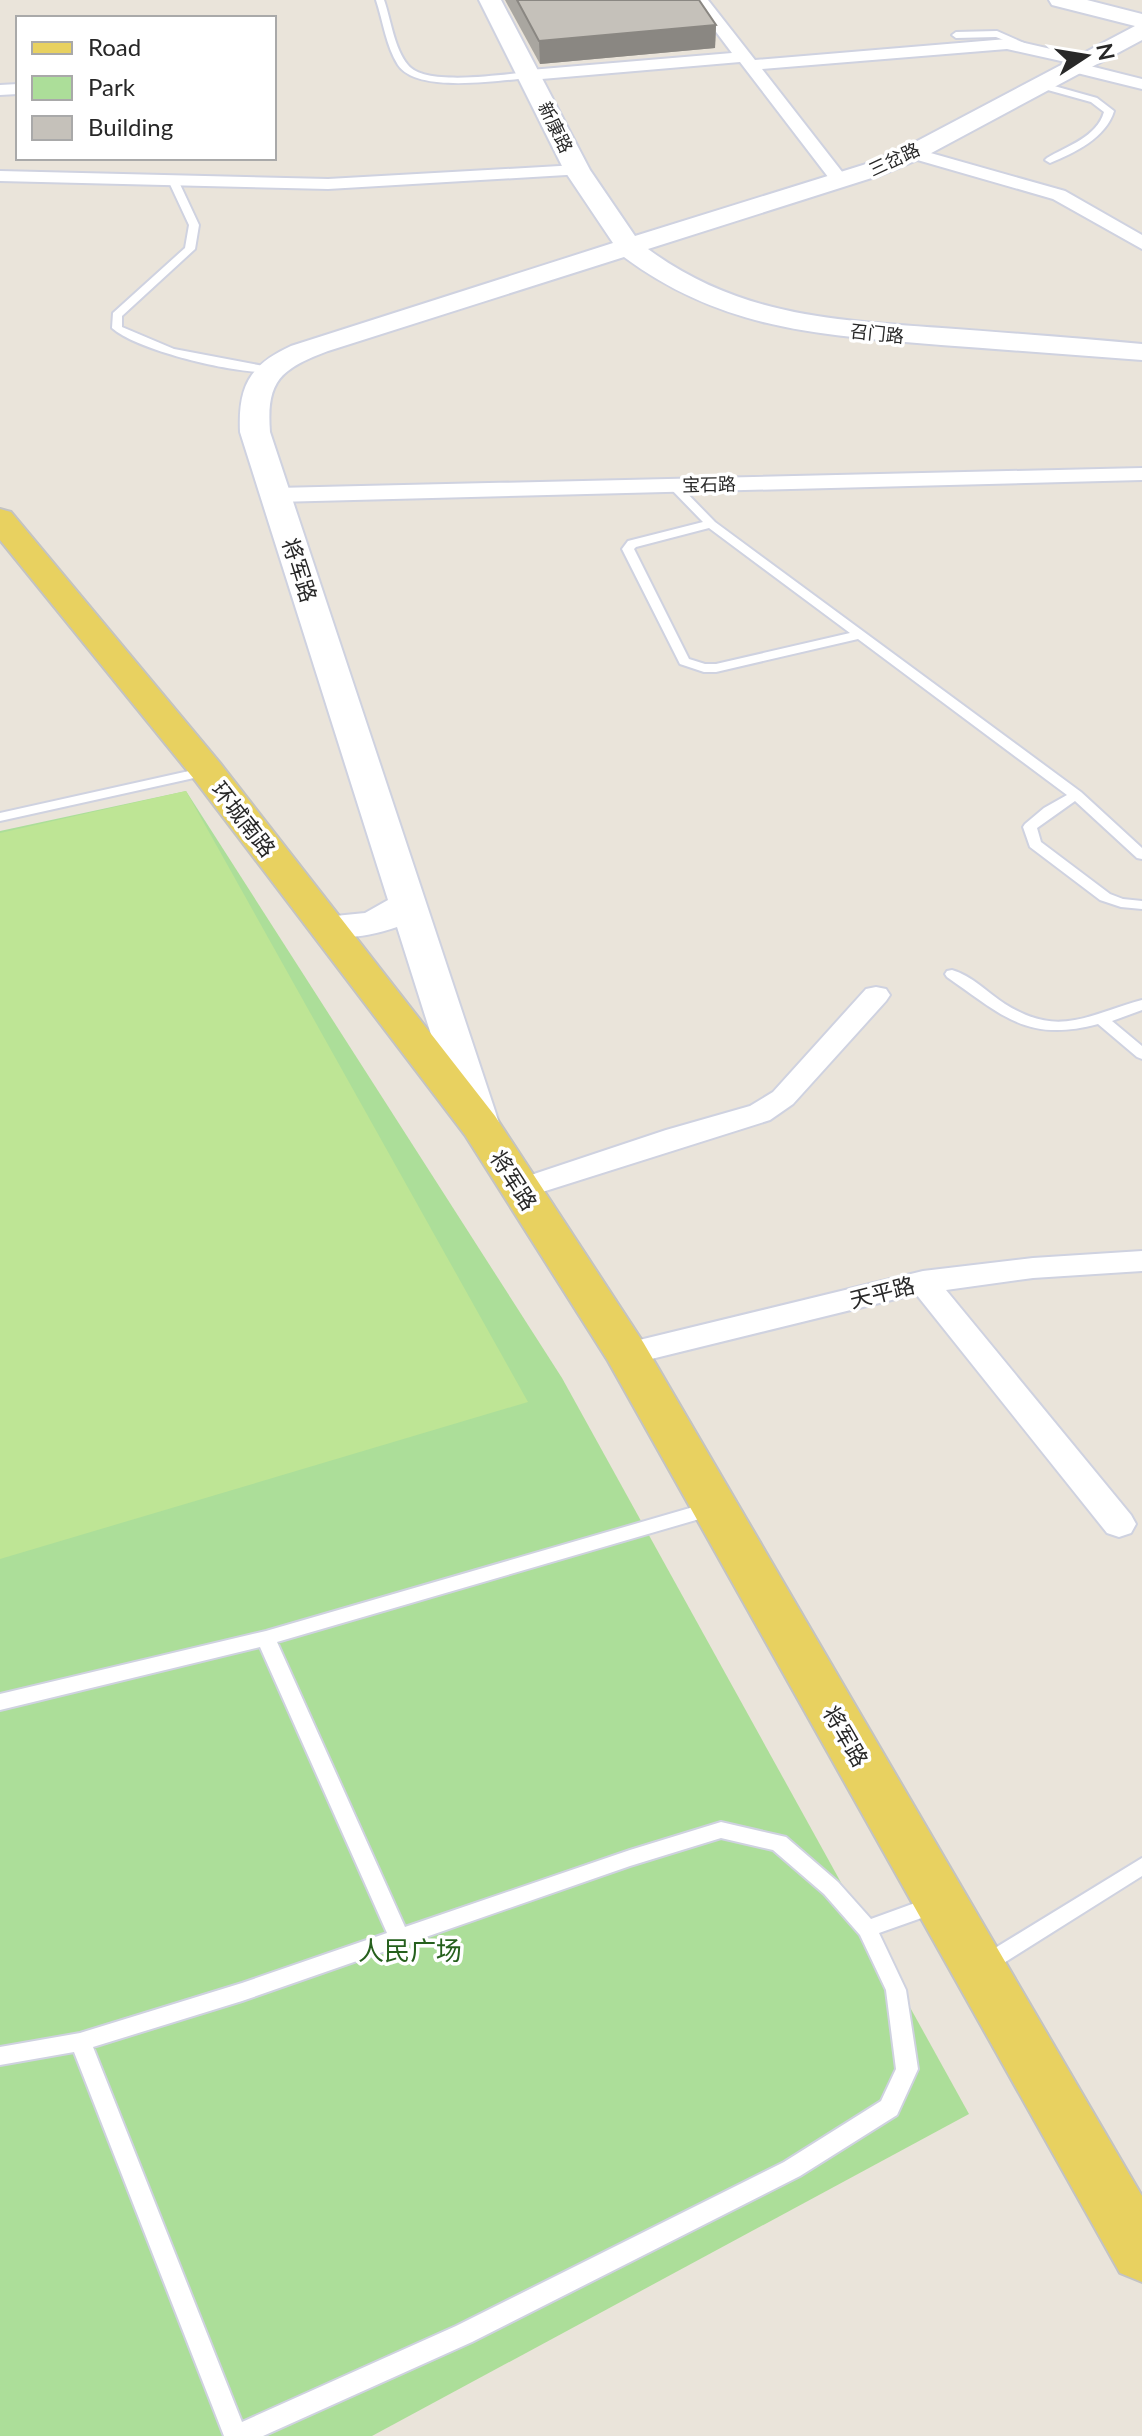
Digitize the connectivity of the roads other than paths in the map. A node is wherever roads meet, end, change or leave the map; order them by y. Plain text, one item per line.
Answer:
1 (380, 0) edge
2 (490, 0) edge
3 (700, 0) edge
4 (1060, 0) edge
5 (1142, 21) edge
6 (1142, 31) edge
7 (956, 35) dead end
8 (1029, 47) junction
9 (747, 61) junction
10 (1079, 65) junction
11 (530, 75) junction
12 (1142, 84) edge
13 (1040, 85) junction
14 (913, 153) junction
15 (1050, 160) dead end
16 (577, 170) junction
17 (0, 176) edge
18 (173, 180) junction
19 (841, 182) junction
20 (1142, 243) edge
21 (630, 249) junction
22 (1142, 352) edge
23 (269, 370) junction
24 (1142, 474) edge
25 (673, 485) junction
26 (276, 495) junction
27 (0, 519) edge
28 (711, 524) junction
29 (858, 635) junction
30 (207, 771) junction
31 (1076, 795) junction
32 (0, 817) edge
33 (1142, 855) edge
34 (408, 902) junction
35 (1142, 905) edge
36 (328, 926) junction
37 (952, 974) dead end
38 (876, 995) dead end
39 (1142, 1005) edge
40 (1101, 1019) junction
41 (1142, 1054) edge
42 (480, 1126) junction
43 (520, 1189) junction
44 (1142, 1261) edge
45 (923, 1282) junction
46 (627, 1354) junction
47 (715, 1508) junction
48 (1119, 1524) dead end
49 (266, 1638) junction
50 (0, 1702) edge
51 (1142, 1866) edge
52 (941, 1903) junction
53 (867, 1929) junction
54 (400, 1939) junction
55 (978, 1968) junction
56 (80, 2042) junction
57 (0, 2056) edge
58 (1142, 2253) edge
59 (237, 2436) edge

1 - 11 lane
2 - 11 main road, 新康路
3 - 9 street
4 - 5 main road
6 - 10 main road, 三岔路
7 - 8 lane
8 - 9 street
8 - 10 street
9 - 11 street
9 - 19 street
10 - 12 street
10 - 13 main road, 三岔路
11 - 16 main road, 新康路
13 - 14 main road, 三岔路
13 - 15 lane
14 - 19 main road, 三岔路
14 - 20 street
16 - 18 street
16 - 21 main road, 新康路
17 - 18 street
18 - 23 lane
19 - 21 main road, 三岔路
21 - 22 main road, 召门路
21 - 23 main road
23 - 26 main road, 将军路
24 - 25 street, 宝石路
25 - 26 street, 宝石路
25 - 28 lane
26 - 34 main road, 将军路
27 - 30 main road, 环城南路
28 - 29 lane
28 - 29 lane
29 - 31 lane
30 - 32 lane
30 - 36 main road, 环城南路
31 - 33 lane
31 - 35 lane
34 - 36 main road
34 - 42 main road, 将军路
36 - 42 main road, 环城南路
37 - 40 lane
38 - 43 street
39 - 40 lane
40 - 41 lane
42 - 43 main road, 将军路
43 - 46 main road, 将军路
44 - 45 street, 天平路
45 - 46 street, 天平路
45 - 48 street
46 - 47 main road, 将军路
47 - 49 lane
47 - 52 main road, 将军路
49 - 50 lane
49 - 54 lane
51 - 55 lane
52 - 53 lane
52 - 55 main road, 将军路
53 - 54 lane
53 - 59 lane
54 - 56 lane
55 - 58 main road, 将军路
56 - 57 lane
56 - 59 lane

